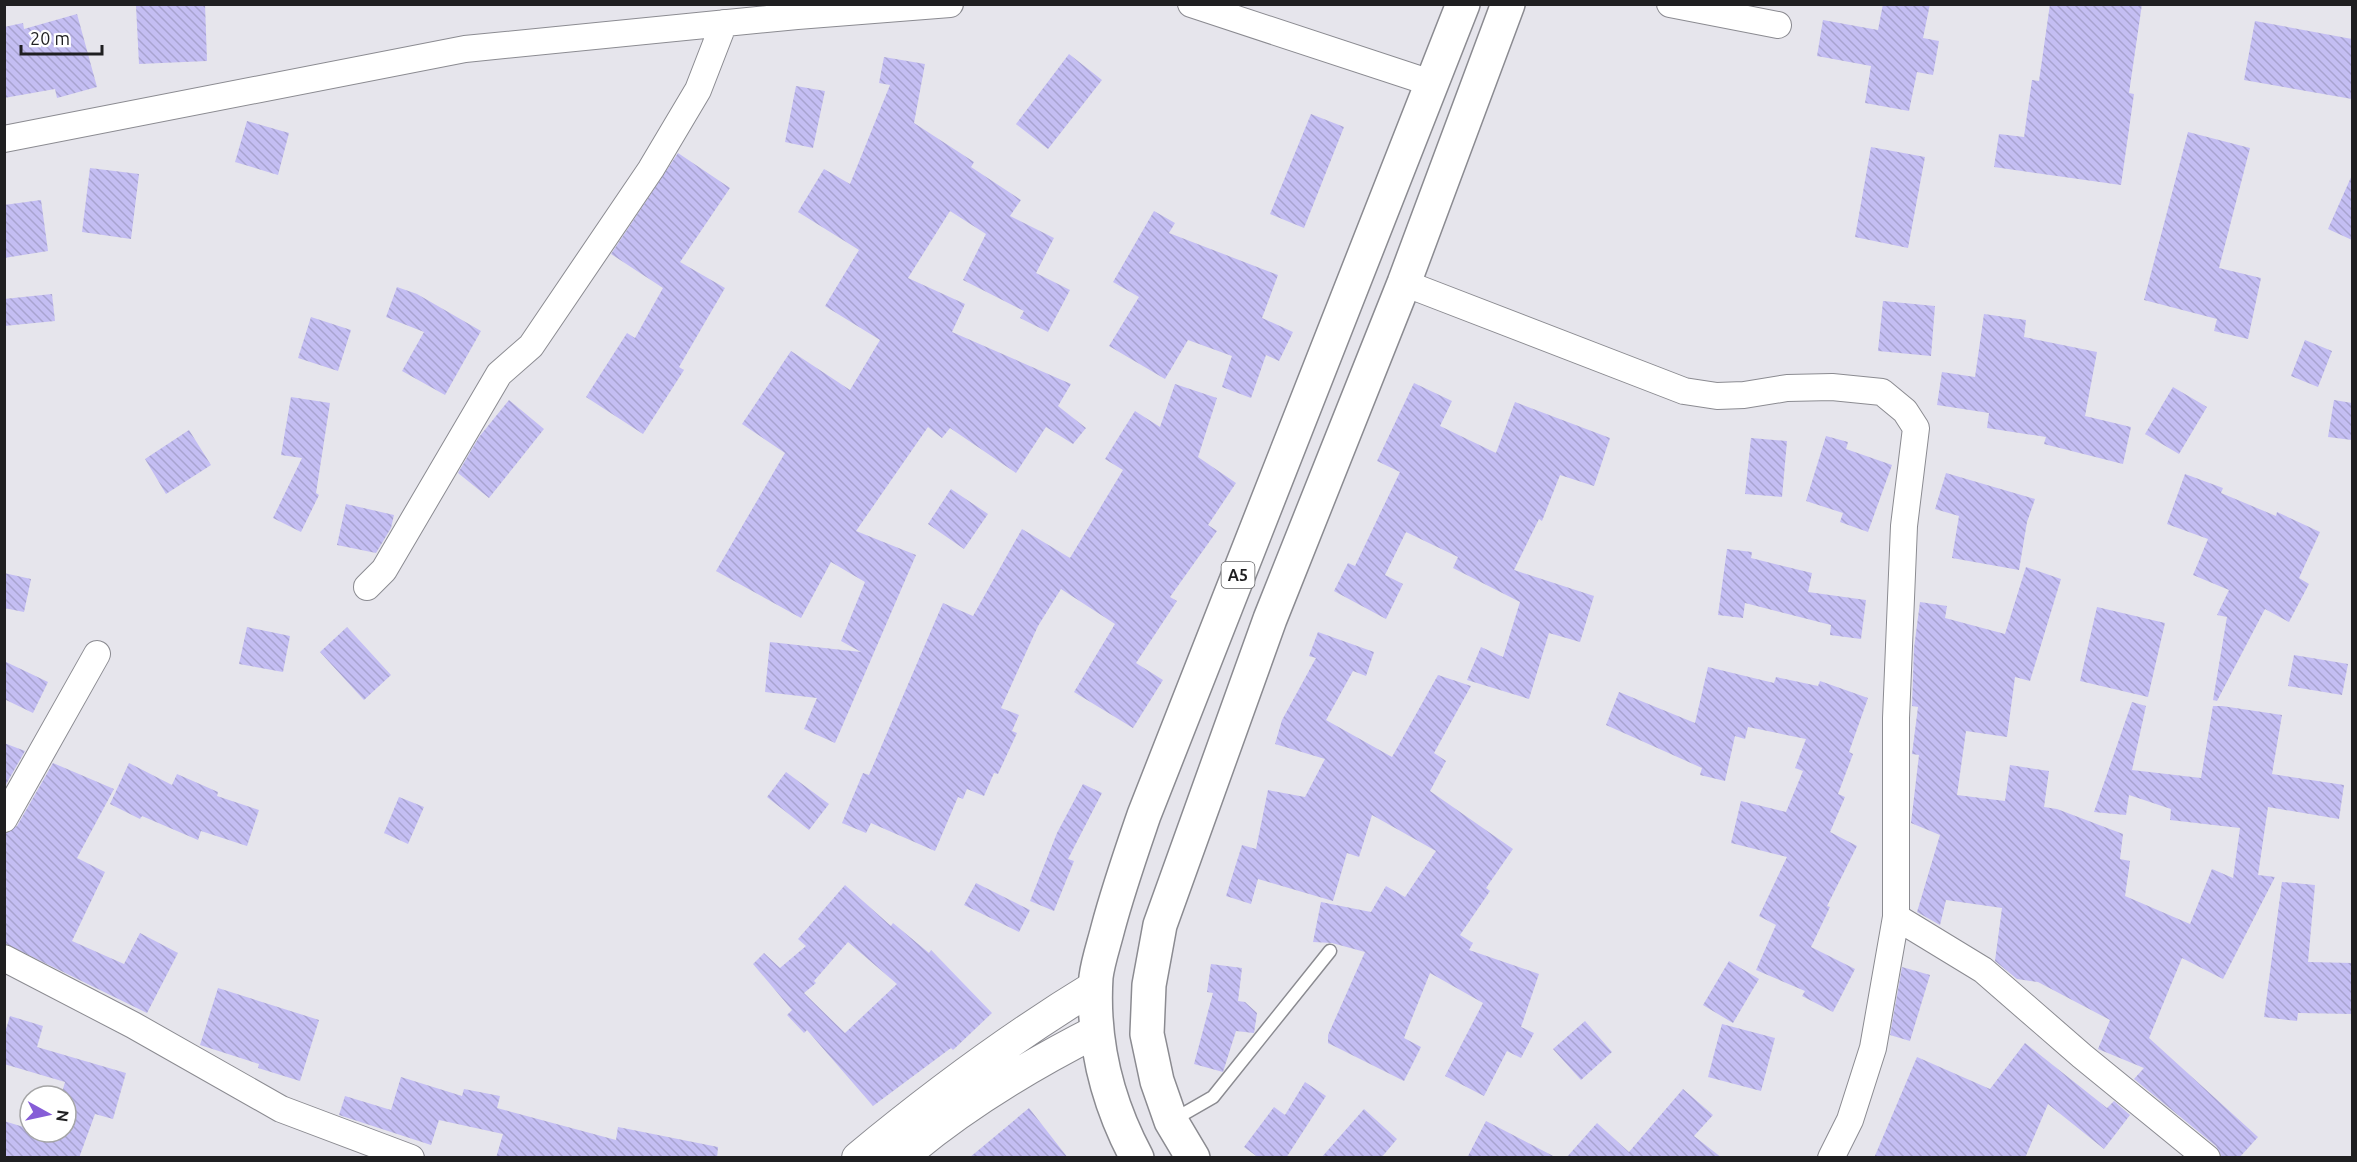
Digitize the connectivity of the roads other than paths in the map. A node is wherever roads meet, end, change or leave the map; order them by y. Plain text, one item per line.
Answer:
1 (950, 4) edge
2 (1191, 4) edge
3 (1463, 4) edge
4 (1508, 4) edge
5 (1670, 4) edge
6 (724, 24) junction
7 (1778, 25) dead end
8 (1431, 83) junction
9 (4, 139) edge
10 (1404, 283) junction
11 (367, 587) dead end
12 (1228, 601) junction
13 (1270, 619) junction
14 (97, 654) dead end
15 (4, 819) edge
16 (1896, 917) junction
17 (1330, 951) dead end
18 (4, 958) edge
19 (1096, 986) junction
20 (1097, 1030) junction
21 (1171, 1121) junction
22 (411, 1158) edge
23 (858, 1158) edge
24 (901, 1158) edge
25 (1137, 1158) edge
26 (1192, 1158) edge
27 (1831, 1158) edge
28 (2207, 1158) edge

1 - 6 street
2 - 8 street
3 - 8 highway, A5
4 - 10 highway, A5
5 - 7 street
6 - 9 street
6 - 11 street
8 - 12 highway, A5
10 - 13 highway, A5
10 - 16 street
12 - 13 highway
12 - 19 highway, A5
13 - 21 highway, A5
14 - 15 street
16 - 27 street
16 - 28 street
17 - 21 lane
18 - 22 street
19 - 20 highway, A5
19 - 23 street
20 - 24 street
20 - 25 highway, A5
21 - 26 highway, A5

